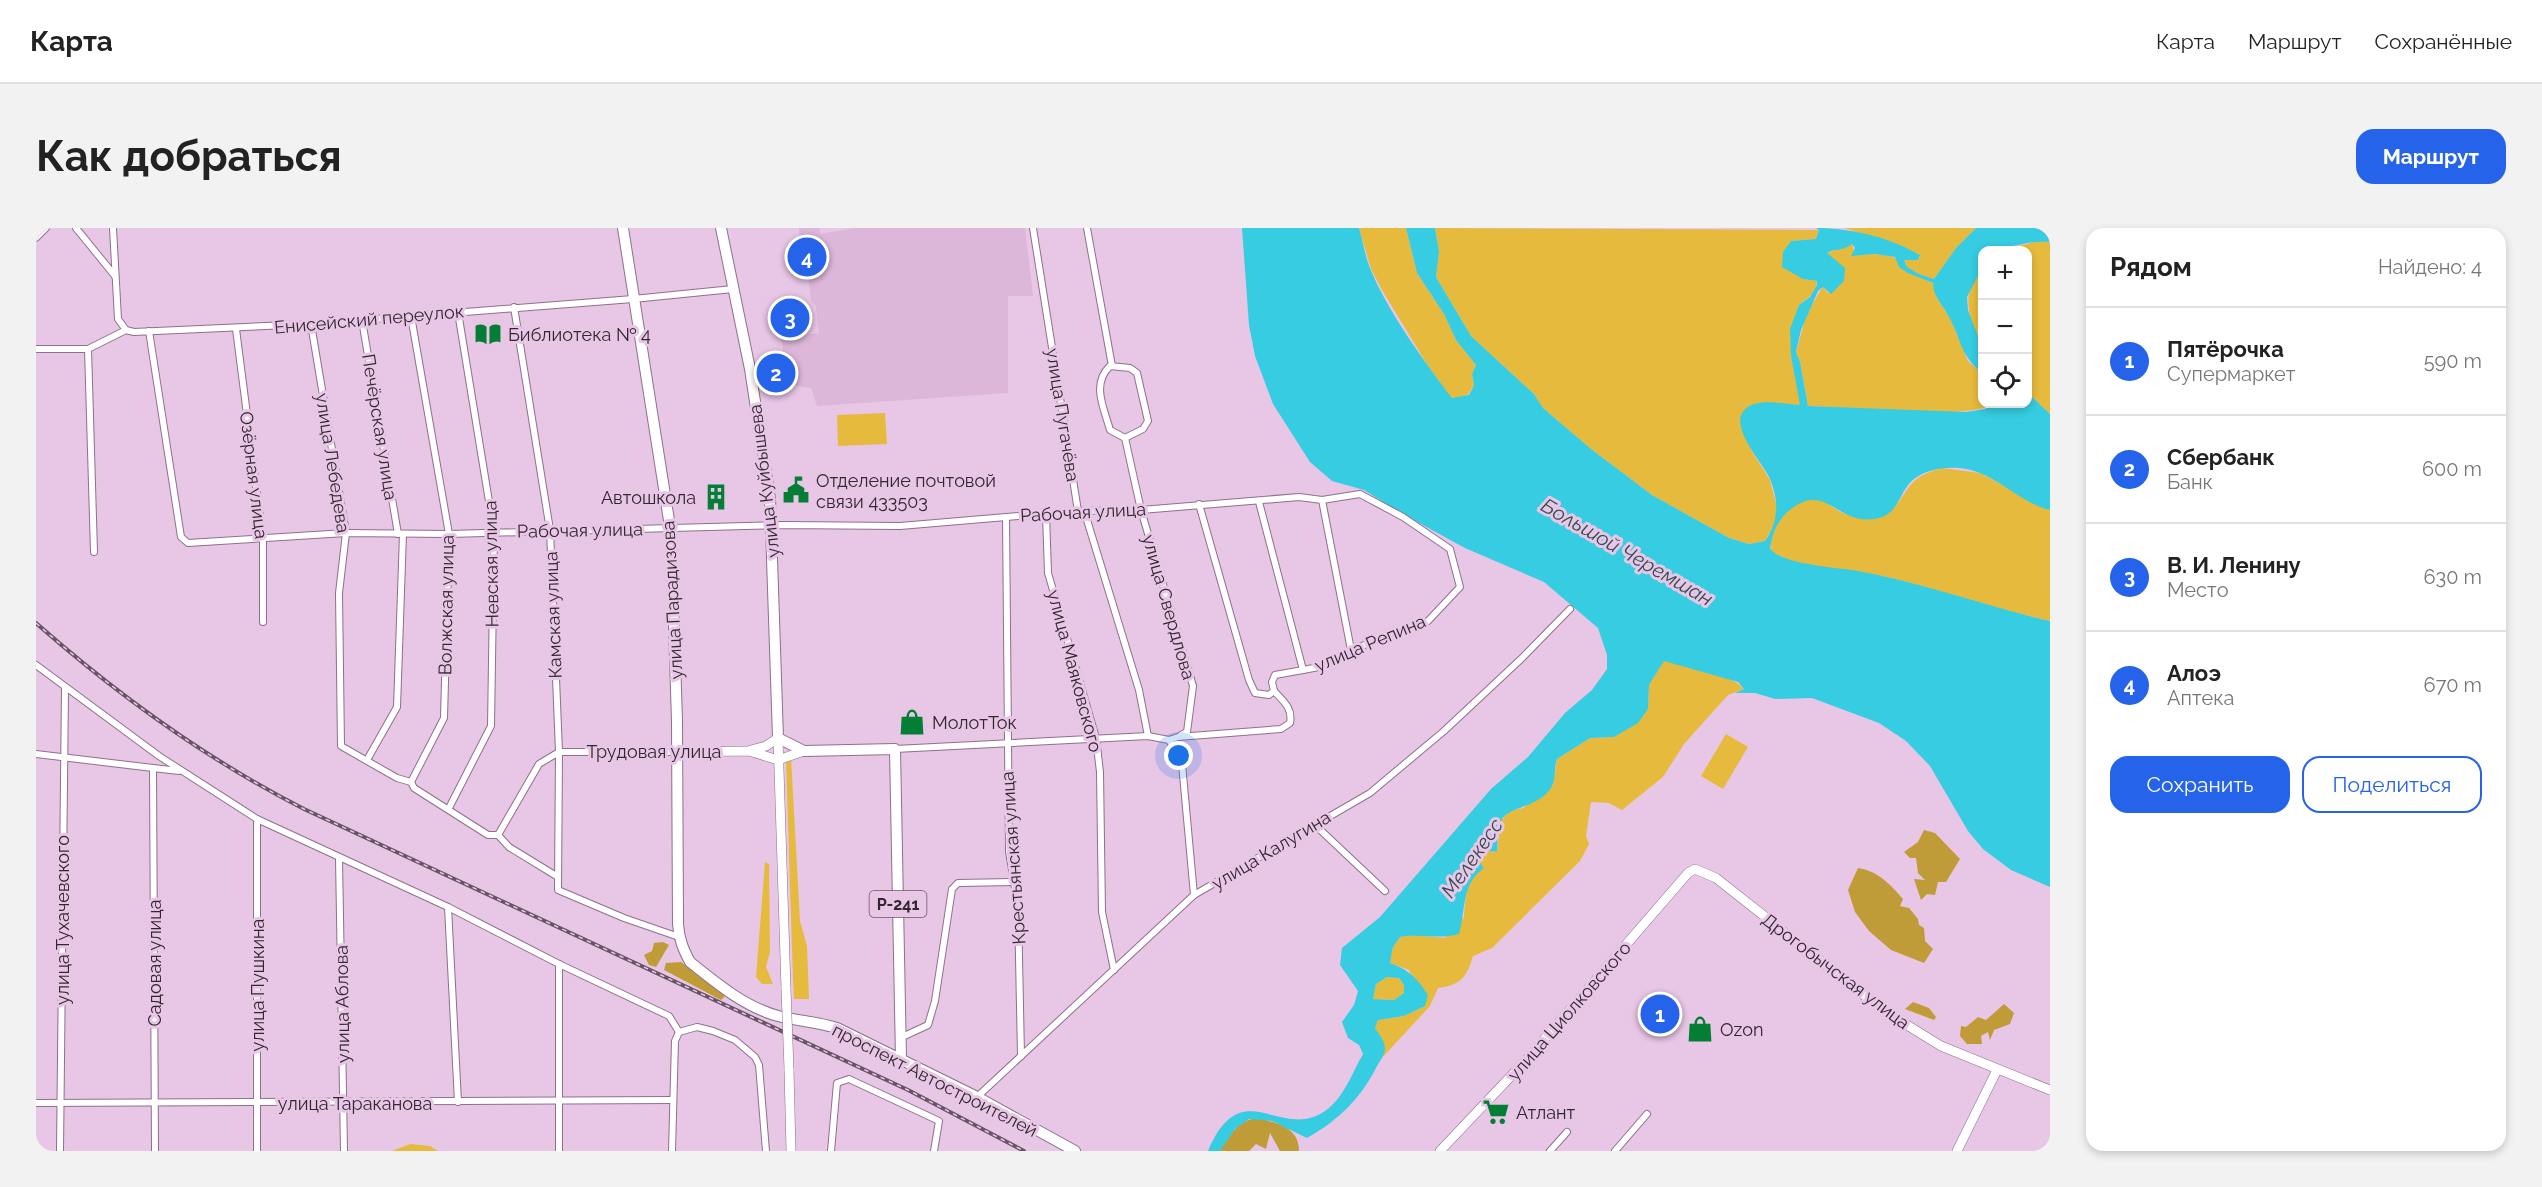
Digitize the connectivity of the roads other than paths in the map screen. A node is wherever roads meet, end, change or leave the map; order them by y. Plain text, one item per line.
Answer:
1 (46, 228) edge
2 (76, 228) edge
3 (113, 228) edge
4 (623, 228) edge
5 (721, 228) edge
6 (1033, 228) edge
7 (1086, 228) edge
8 (36, 238) edge
9 (115, 277) junction
10 (733, 288) junction
11 (633, 299) junction
12 (514, 307) junction
13 (458, 312) junction
14 (411, 316) junction
15 (362, 320) junction
16 (310, 324) junction
17 (236, 329) junction
18 (126, 330) junction
19 (149, 331) junction
20 (36, 349) edge
21 (88, 349) junction
22 (1112, 366) junction
23 (1125, 438) junction
24 (1322, 500) junction
25 (1259, 502) junction
26 (1199, 504) junction
27 (1141, 510) junction
28 (1078, 511) junction
29 (1046, 514) junction
30 (1005, 517) junction
31 (772, 526) junction
32 (671, 528) junction
33 (550, 530) junction
34 (494, 532) junction
35 (346, 533) junction
36 (400, 534) junction
37 (449, 534) junction
38 (263, 539) junction
39 (94, 552) dead end
40 (1570, 609) dead end
41 (1437, 614) joint
42 (263, 622) dead end
43 (1351, 650) junction
44 (36, 665) edge
45 (1303, 670) junction
46 (65, 689) junction
47 (1274, 691) junction
48 (1148, 736) junction
49 (1178, 737) junction
50 (778, 738) junction
51 (1096, 738) junction
52 (1169, 740) junction
53 (1006, 744) junction
54 (895, 749) junction
55 (749, 751) junction
56 (804, 751) junction
57 (559, 752) junction
58 (678, 752) junction
59 (36, 754) edge
60 (64, 757) junction
61 (367, 760) junction
62 (778, 760) junction
63 (153, 771) junction
64 (185, 773) junction
65 (411, 782) junction
66 (449, 808) junction
67 (257, 819) junction
68 (1314, 824) junction
69 (498, 835) junction
70 (339, 858) junction
71 (1695, 869) joint
72 (558, 877) junction
73 (1013, 882) junction
74 (1385, 891) dead end
75 (1194, 895) junction
76 (448, 907) junction
77 (679, 937) junction
78 (559, 964) junction
79 (698, 969) joint
80 (1114, 970) junction
81 (680, 1032) junction
82 (900, 1038) junction
83 (1021, 1056) junction
84 (900, 1059) junction
85 (1997, 1070) junction
86 (2050, 1090) edge
87 (977, 1097) junction
88 (673, 1100) junction
89 (155, 1102) junction
90 (458, 1102) junction
91 (36, 1103) edge
92 (61, 1103) junction
93 (257, 1103) junction
94 (344, 1103) junction
95 (558, 1103) junction
96 (1647, 1114) dead end
97 (1567, 1132) dead end
98 (60, 1151) edge
99 (155, 1151) edge
100 (257, 1151) edge
101 (344, 1151) edge
102 (559, 1151) edge
103 (672, 1151) edge
104 (766, 1151) edge
105 (791, 1151) edge
106 (831, 1151) edge
107 (934, 1151) edge
108 (1076, 1151) edge
109 (1440, 1151) edge
110 (1550, 1151) edge
111 (1615, 1151) edge
112 (1957, 1151) edge

1 - 8 street
2 - 9 street
3 - 9 street
4 - 11 highway, улица Парадизова
5 - 10 highway, улица Куйбышева
6 - 28 street, улица Пугачёва
7 - 22 street
9 - 18 street
10 - 11 street, Енисейский переулок
10 - 31 highway, улица Куйбышева
11 - 12 street, Енисейский переулок
11 - 32 highway, улица Парадизова
12 - 13 street, Енисейский переулок
12 - 33 street, Камская улица
13 - 14 street, Енисейский переулок
13 - 34 street, Невская улица
14 - 15 street, Енисейский переулок
14 - 37 street, Волжская улица
15 - 16 street, Енисейский переулок
15 - 36 street, Печёрская улица
16 - 17 street, Енисейский переулок
16 - 35 street, улица Лебедева
17 - 19 street, Енисейский переулок
17 - 38 street, Озёрная улица
18 - 19 street, Енисейский переулок
18 - 21 street
19 - 38 street, Рабочая улица
20 - 21 street
21 - 39 street
22 - 23 street, улица Свердлова
22 - 23 street
23 - 27 street, улица Свердлова
24 - 25 street, Рабочая улица
24 - 41 street, Рабочая улица
24 - 43 street
25 - 26 street, Рабочая улица
25 - 45 street
26 - 27 street, Рабочая улица
26 - 47 street
27 - 28 street, Рабочая улица
27 - 49 street, улица Свердлова
28 - 29 street, Рабочая улица
28 - 48 street, улица Пугачёва
29 - 30 street, Рабочая улица
29 - 51 street, улица Маяковского
30 - 31 street, Рабочая улица
30 - 53 street, Крестьянская улица
31 - 32 street, Рабочая улица
31 - 50 highway, улица Куйбышева
32 - 33 street, Рабочая улица
32 - 58 highway, улица Парадизова
33 - 34 street, Рабочая улица
33 - 57 street, Камская улица
34 - 37 street, Рабочая улица
34 - 66 street, Невская улица
35 - 36 street, Рабочая улица
35 - 38 street, Рабочая улица
35 - 61 street, улица Лебедева
36 - 37 street, Рабочая улица
36 - 61 street, Печёрская улица
37 - 65 street, Волжская улица
38 - 42 street, Озёрная улица
40 - 68 street, улица Калугина
41 - 43 street, улица Репина
43 - 45 street, улица Репина
44 - 46 street
45 - 47 street, улица Репина
46 - 60 street, улица Тухачевского
46 - 64 street
47 - 49 street
48 - 51 street
48 - 52 street
49 - 52 street
50 - 55 street
50 - 56 highway
50 - 62 street
51 - 53 street
51 - 80 street, улица Маяковского
52 - 75 street
53 - 54 street
53 - 73 street, Крестьянская улица
54 - 56 highway
54 - 82 highway, Р-241
55 - 58 street, Трудовая улица
55 - 62 street
56 - 62 street
57 - 58 street, Трудовая улица
57 - 69 street
57 - 72 street, Камская улица
58 - 77 highway, улица Парадизова
59 - 60 street
60 - 63 street
60 - 92 street, улица Тухачевского
61 - 65 street
62 - 105 street, bridge
63 - 64 street
63 - 89 street, Садовая улица
64 - 67 street
65 - 66 street
66 - 69 street
67 - 70 street
67 - 93 street, улица Пушкина
68 - 74 street
68 - 75 street, улица Калугина
69 - 72 street
70 - 76 street
70 - 94 street, улица Аблова
71 - 85 street, Дрогобычская улица
71 - 109 street, улица Циолковского
72 - 77 street, Камская улица
73 - 82 street
73 - 83 street, Крестьянская улица
75 - 80 street, улица Калугина
76 - 78 street
76 - 90 street
77 - 79 highway, улица Парадизова
78 - 81 street
78 - 95 street
79 - 84 highway, проспект Автостроителей
80 - 83 street, улица Калугина
81 - 88 street
81 - 104 street
82 - 84 highway, Р-241
83 - 87 street, улица Калугина
84 - 87 highway, проспект Автостроителей
85 - 86 street, Дрогобычская улица
85 - 112 street
87 - 108 highway, проспект Автостроителей
88 - 95 street, улица Тараканова
88 - 103 street
89 - 92 street, улица Тараканова
89 - 93 street, улица Тараканова
89 - 99 street, Садовая улица
90 - 94 street, улица Тараканова
90 - 95 street, улица Тараканова
91 - 92 street, улица Тараканова
92 - 98 street, улица Тухачевского
93 - 94 street, улица Тараканова
93 - 100 street, улица Пушкина
94 - 101 street, улица Аблова
95 - 102 street
96 - 111 street
97 - 110 street
106 - 107 street

